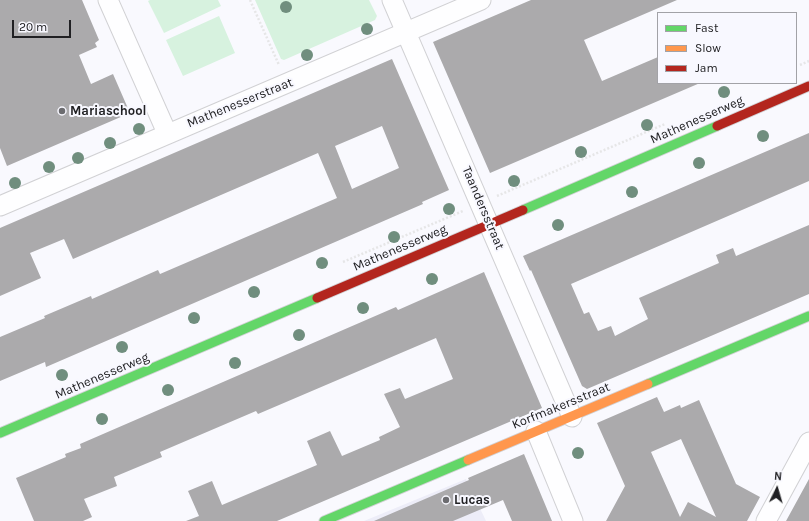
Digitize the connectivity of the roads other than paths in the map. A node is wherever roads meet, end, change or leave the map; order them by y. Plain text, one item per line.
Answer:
1 (108, 0) edge
2 (392, 0) edge
3 (481, 0) edge
4 (406, 32) junction
5 (809, 86) edge
6 (167, 133) junction
7 (0, 206) edge
8 (489, 225) junction
9 (809, 317) edge
10 (572, 416) junction
11 (536, 431) junction
12 (0, 433) edge
13 (809, 442) edge
14 (324, 521) edge
15 (573, 521) edge
16 (766, 521) edge

1 - 6 street
2 - 4 street, Taandersstraat
3 - 4 street, Mathenesserstraat
4 - 6 street, Mathenesserstraat
4 - 8 street, Taandersstraat
5 - 8 street, Mathenesserweg
6 - 7 street, Mathenesserstraat
8 - 10 street, Taandersstraat
8 - 12 street, Mathenesserweg
9 - 10 street, Korfmakersstraat
10 - 11 street, Korfmakersstraat
11 - 14 street, Korfmakersstraat
11 - 15 street
13 - 16 street

